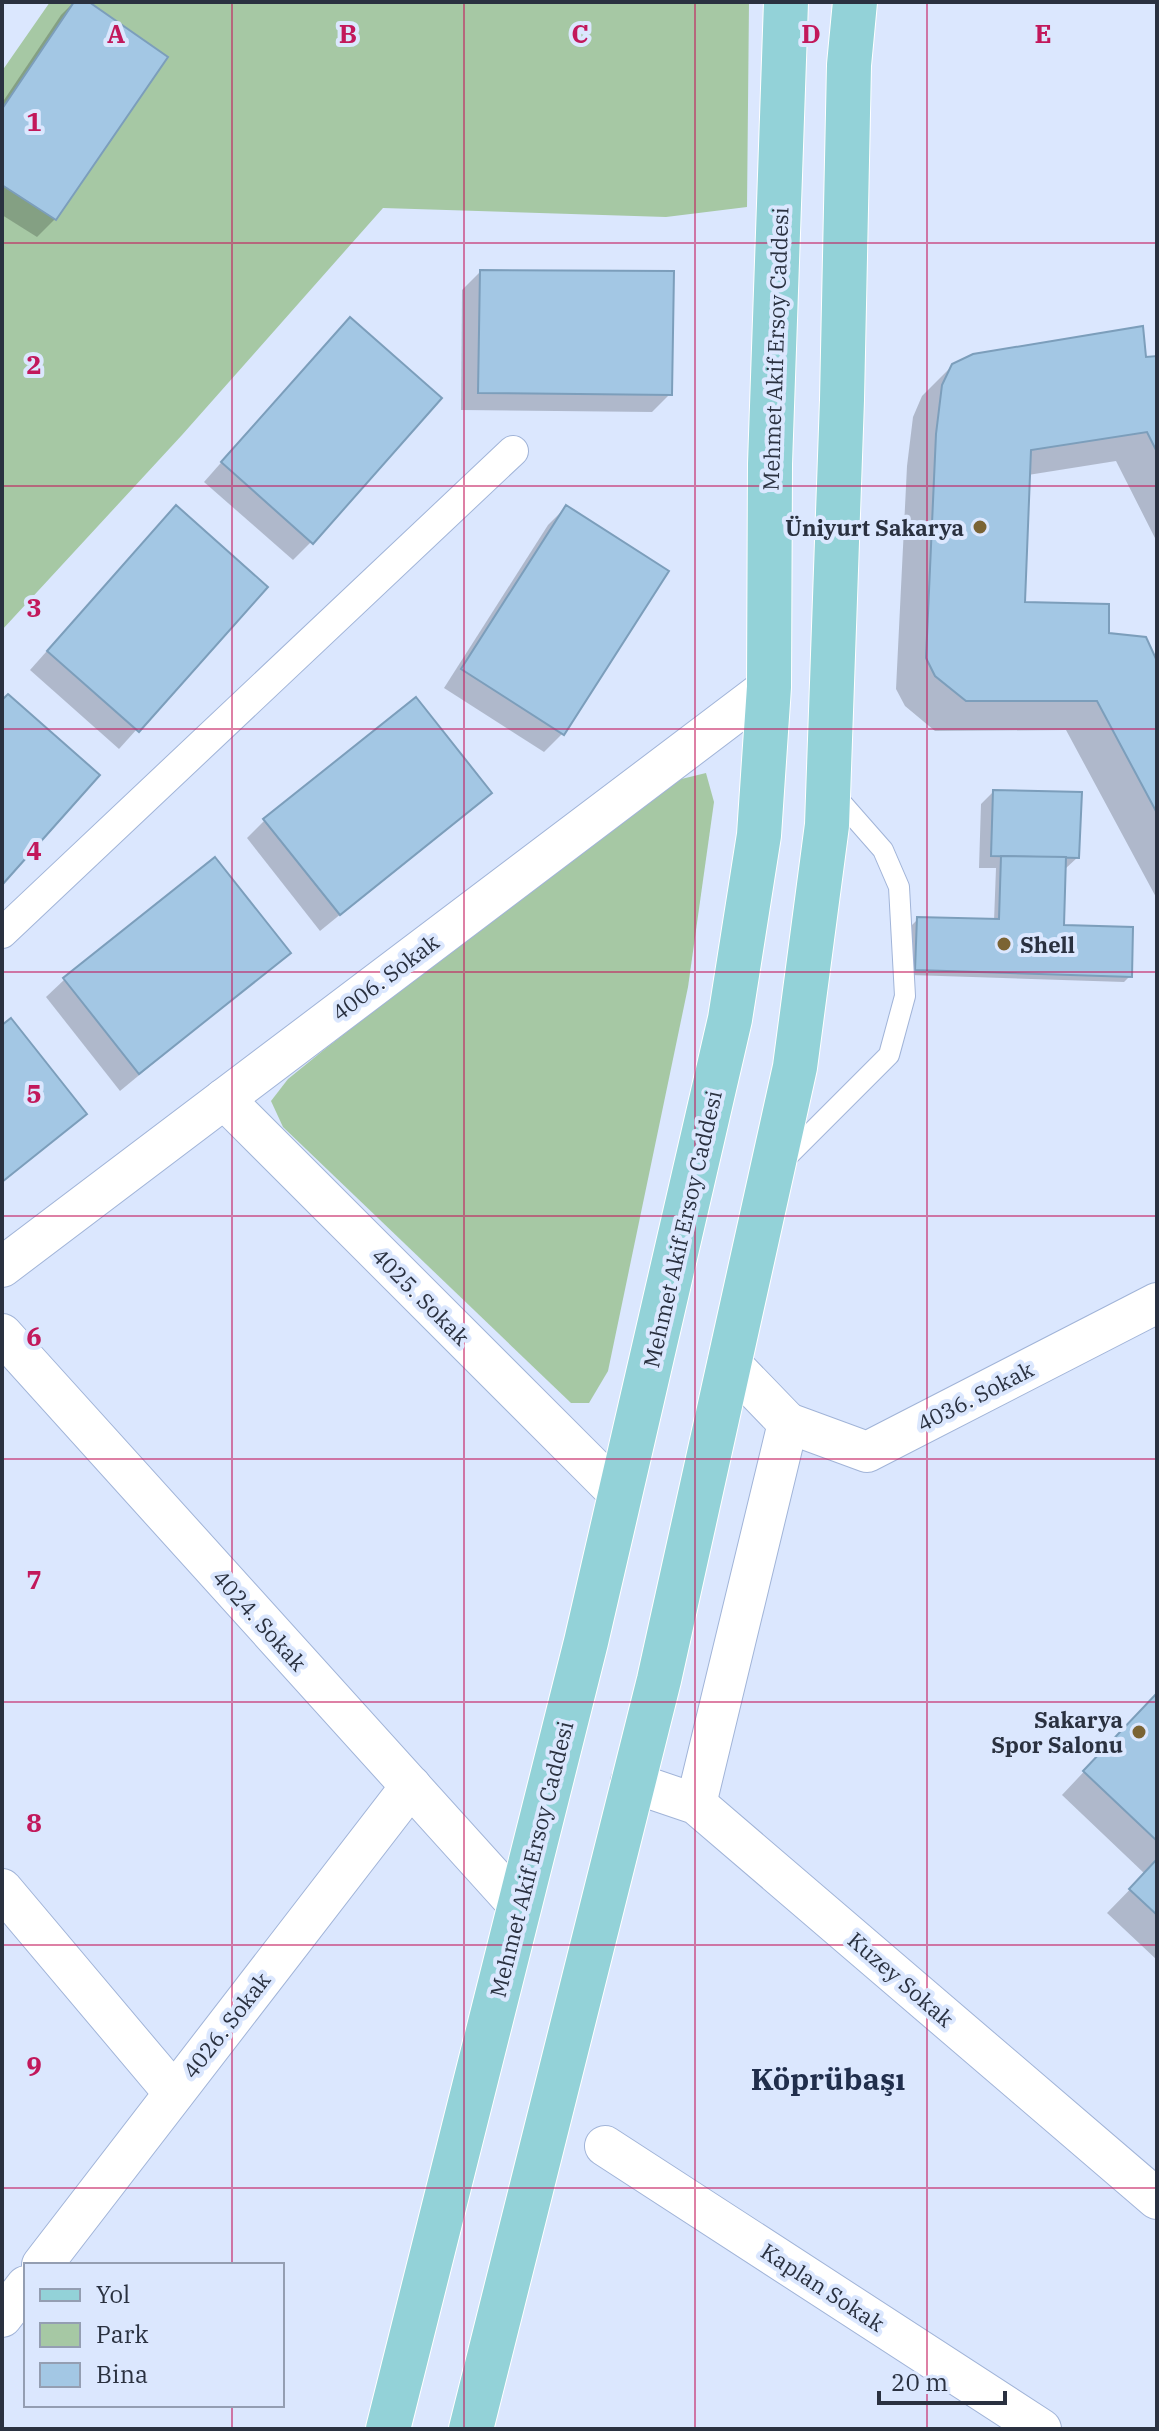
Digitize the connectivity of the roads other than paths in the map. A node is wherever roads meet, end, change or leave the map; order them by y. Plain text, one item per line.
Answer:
1 (786, 2) edge
2 (855, 2) edge
3 (513, 451) dead end
4 (769, 687) junction
5 (827, 787) junction
6 (2, 933) edge
7 (224, 1099) junction
8 (770, 1175) junction
9 (2, 1267) edge
10 (1157, 1303) edge
11 (2, 1334) edge
12 (728, 1361) junction
13 (788, 1423) junction
14 (618, 1493) junction
15 (631, 1782) junction
16 (411, 1786) junction
17 (696, 1804) junction
18 (2, 1889) edge
19 (519, 1906) junction
20 (174, 2093) junction
21 (605, 2146) dead end
22 (1157, 2199) edge
23 (44, 2263) edge
24 (24, 2289) edge
25 (2, 2317) edge
26 (388, 2429) edge
27 (471, 2429) edge
28 (1041, 2429) edge

1 - 4 main road, Mehmet Akif Ersoy Caddesi
2 - 5 main road
3 - 6 street
4 - 7 street, 4006. Sokak
4 - 14 main road, Mehmet Akif Ersoy Caddesi
5 - 8 main road
5 - 8 lane
7 - 9 street, 4006. Sokak
7 - 14 street, 4025. Sokak
8 - 12 main road
10 - 13 street, 4036. Sokak
11 - 16 street, 4024. Sokak
12 - 13 street
12 - 15 main road
13 - 17 street
14 - 19 main road, Mehmet Akif Ersoy Caddesi
15 - 17 street, Kuzey Sokak
15 - 27 main road
16 - 19 street, 4024. Sokak
16 - 20 street, 4026. Sokak
17 - 22 street, Kuzey Sokak
18 - 20 street
19 - 26 main road, Mehmet Akif Ersoy Caddesi
20 - 23 street, 4026. Sokak
21 - 28 street, Kaplan Sokak
24 - 25 street

